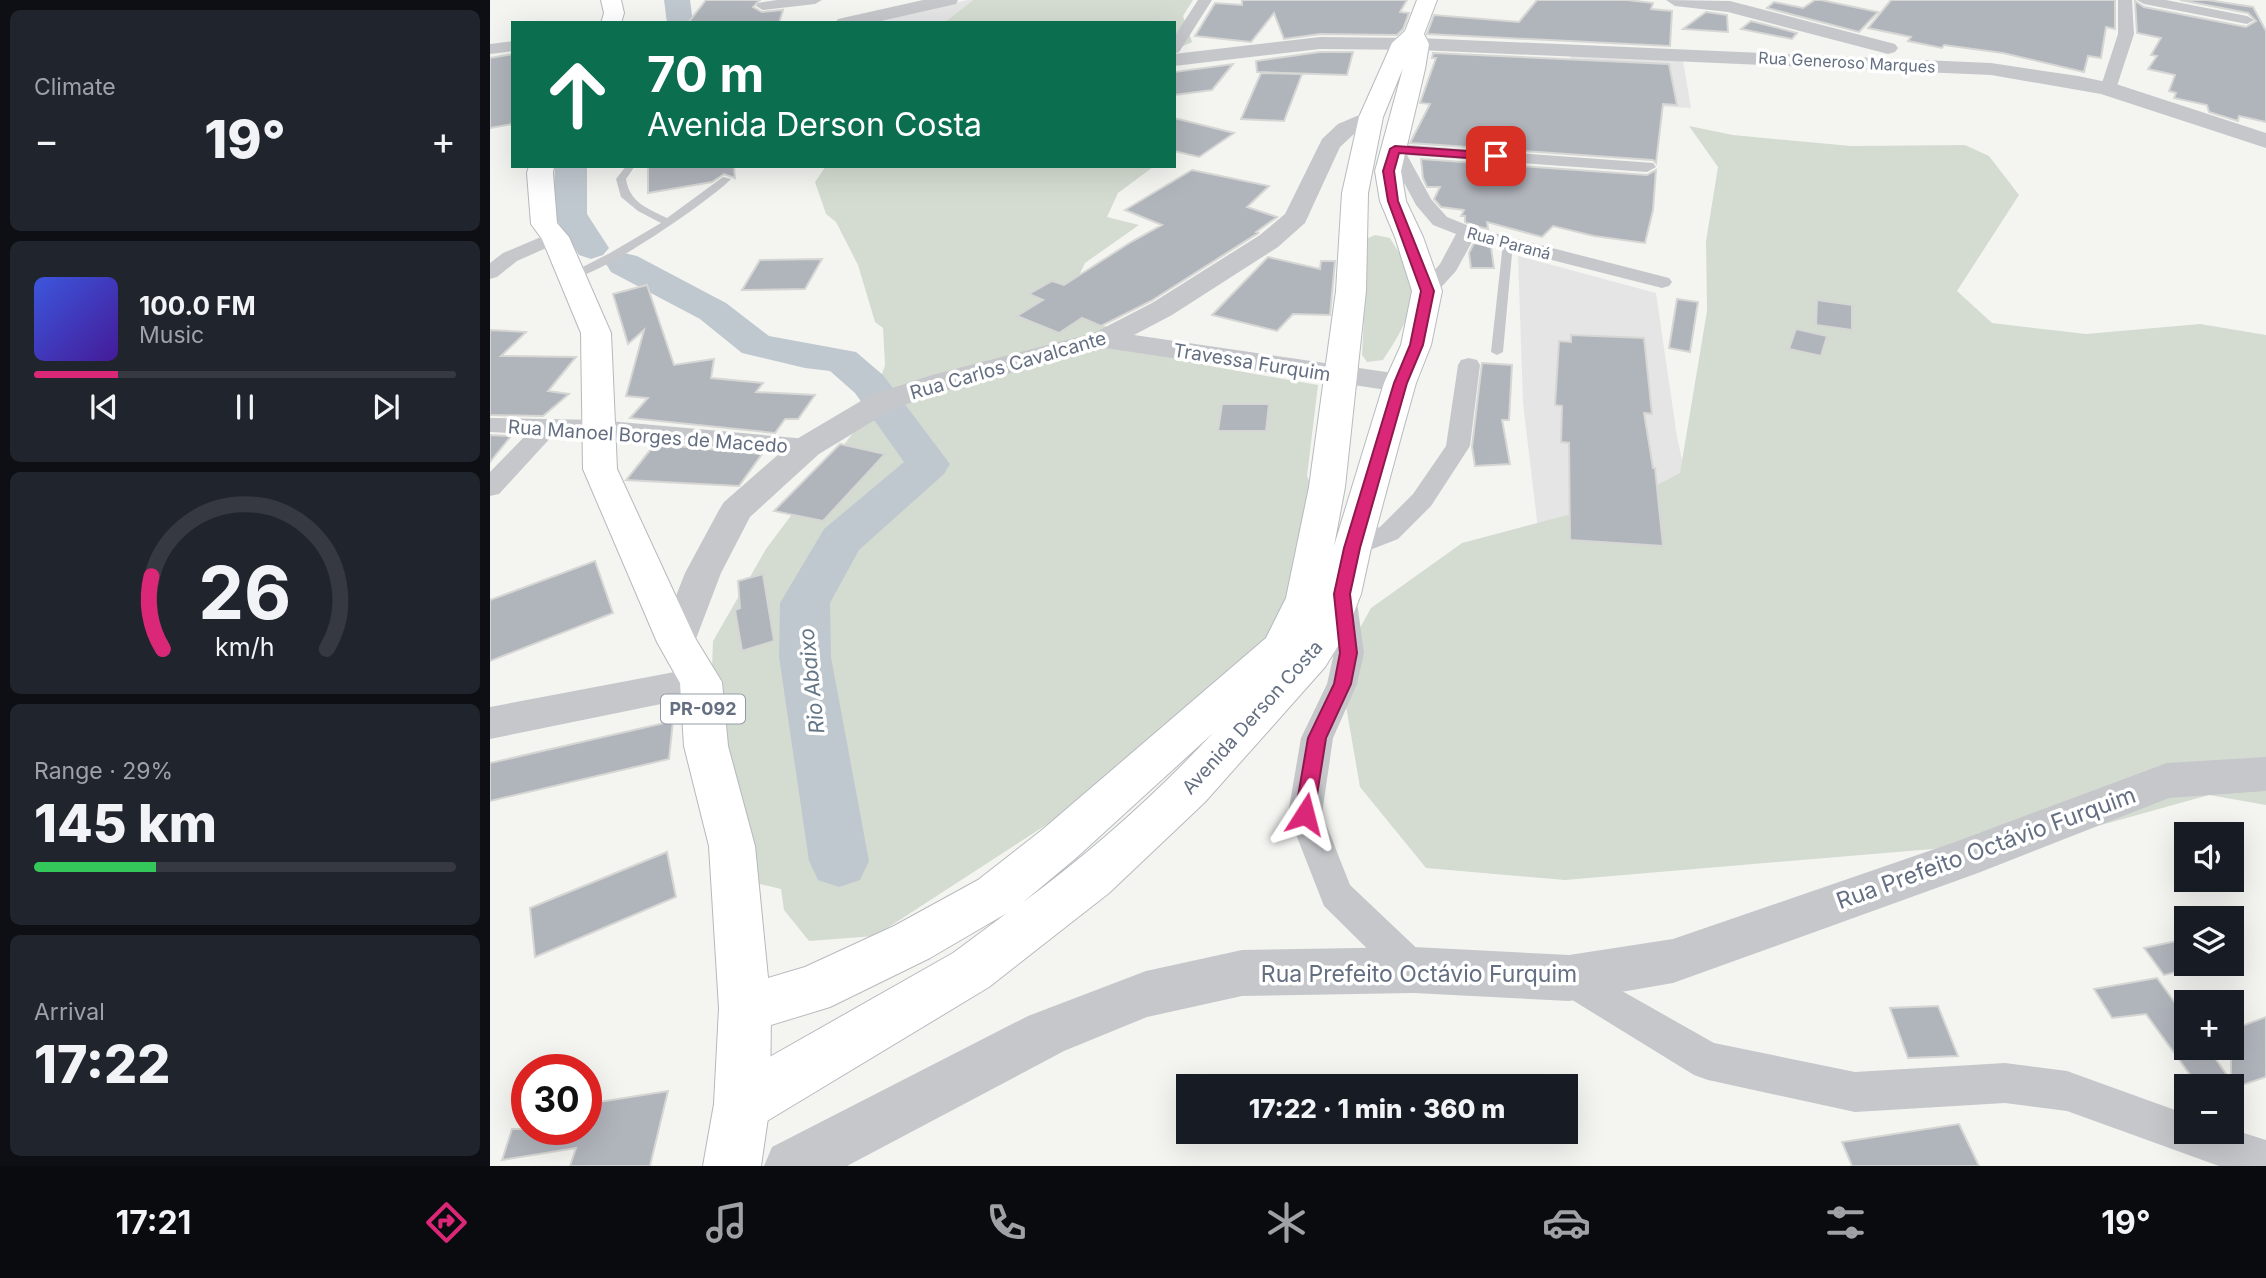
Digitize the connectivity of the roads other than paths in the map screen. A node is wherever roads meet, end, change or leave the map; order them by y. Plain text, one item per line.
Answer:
1 (611, 0) edge
2 (815, 0) edge
3 (949, 0) edge
4 (1205, 0) edge
5 (1427, 0) edge
6 (1675, 0) edge
7 (2125, 0) edge
8 (2144, 0) edge
9 (1734, 3) edge
10 (763, 6) dead end
11 (2247, 20) dead end
12 (612, 21) edge
13 (854, 21) edge
14 (1411, 40) junction
15 (511, 46) edge
16 (1176, 46) edge
17 (490, 49) edge
18 (1176, 60) edge
19 (1991, 69) junction
20 (2108, 89) junction
21 (1371, 117) junction
22 (2266, 141) edge
23 (1395, 149) junction
24 (1647, 167) dead end
25 (541, 168) edge
26 (629, 168) edge
27 (726, 179) dead end
28 (1401, 218) junction
29 (667, 222) junction
30 (1354, 222) junction
31 (1467, 232) junction
32 (555, 237) junction
33 (1508, 243) junction
34 (490, 273) edge
35 (573, 276) junction
36 (1662, 282) dead end
37 (1427, 291) junction
38 (1104, 339) junction
39 (1497, 352) dead end
40 (1469, 365) dead end
41 (1341, 376) junction
42 (1401, 383) junction
43 (490, 425) edge
44 (547, 427) junction
45 (598, 428) junction
46 (807, 447) junction
47 (490, 488) edge
48 (1352, 548) junction
49 (1342, 594) junction
50 (677, 642) junction
51 (701, 682) junction
52 (490, 723) edge
53 (2266, 774) edge
54 (1413, 970) junction
55 (1569, 978) junction
56 (745, 1008) junction
57 (742, 1104) junction
58 (2266, 1161) edge
59 (732, 1166) edge
60 (791, 1166) edge

1 - 12 main road
2 - 10 street
3 - 13 street
4 - 16 street
5 - 14 main road
6 - 9 street
7 - 20 street
8 - 11 street
9 - 19 street
14 - 18 street, Rua Generoso Marques
14 - 19 street, Rua Generoso Marques
14 - 21 main road, Avenida Derson Costa
14 - 23 main road
15 - 17 street
19 - 20 street, Rua Generoso Marques
20 - 22 street, Rua Generoso Marques
21 - 30 main road, Avenida Derson Costa
21 - 38 street, Rua Carlos Cavalcante
23 - 24 street
23 - 28 main road
23 - 31 street, Rua Paraná
25 - 32 main road, PR-092
26 - 29 lane
27 - 29 lane
28 - 30 main road
28 - 37 main road
29 - 35 lane
30 - 41 main road, Avenida Derson Costa
31 - 33 street, Rua Paraná
31 - 37 street
32 - 34 street
32 - 35 main road, PR-092
33 - 36 street, Rua Paraná
33 - 39 lane
35 - 45 main road, PR-092
37 - 42 main road, Avenida Derson Costa
38 - 41 street, Travessa Furquim
38 - 46 street, Rua Carlos Cavalcante
40 - 48 street
41 - 42 street, Travessa Furquim
41 - 56 main road, Avenida Derson Costa
42 - 48 main road, Avenida Derson Costa
43 - 44 street, Rua Manoel Borges de Macedo
44 - 45 street, Rua Manoel Borges de Macedo
44 - 47 street
45 - 46 street, Rua Manoel Borges de Macedo
45 - 50 main road, PR-092
46 - 50 street, Rua Carlos Cavalcante
48 - 49 main road, Avenida Derson Costa
49 - 54 street
49 - 57 main road, Avenida Derson Costa
50 - 51 main road, PR-092
51 - 52 street
51 - 56 main road, PR-092
53 - 55 street, Rua Prefeito Octávio Furquim
54 - 55 street, Rua Prefeito Octávio Furquim
54 - 60 street, Rua Prefeito Octávio Furquim
55 - 58 street
56 - 57 main road, PR-092
57 - 59 main road, PR-092

